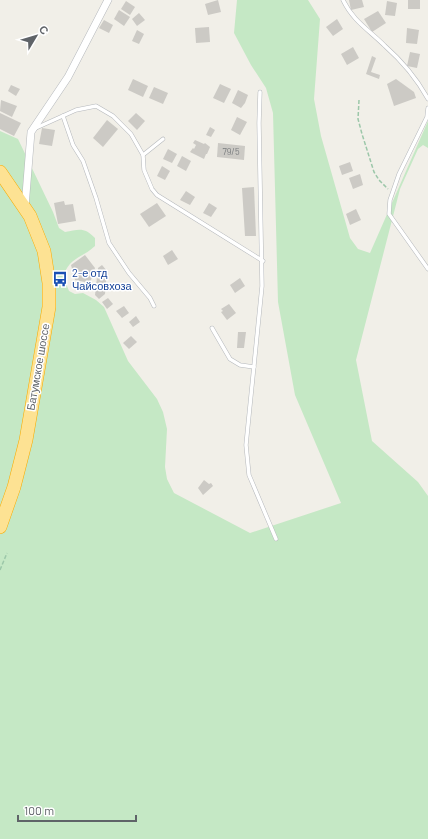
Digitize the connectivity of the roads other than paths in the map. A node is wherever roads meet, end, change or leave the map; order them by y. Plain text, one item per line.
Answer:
1 (108, 0) edge
2 (343, 0) edge
3 (260, 92) dead end
4 (428, 99) edge
5 (428, 108) edge
6 (63, 116) junction
7 (33, 129) junction
8 (163, 138) dead end
9 (143, 155) junction
10 (0, 172) edge
11 (25, 208) junction
12 (262, 261) junction
13 (428, 269) edge
14 (154, 306) dead end
15 (212, 328) dead end
16 (254, 367) junction
17 (0, 527) edge
18 (276, 539) dead end

1 - 7 street, Батумское шоссе
2 - 4 lane
3 - 12 lane
5 - 13 lane
6 - 7 lane
6 - 9 lane
6 - 14 lane
7 - 11 street, Батумское шоссе
8 - 9 lane
9 - 12 lane
10 - 11 highway, Батумское шоссе
11 - 17 highway, Батумское шоссе
12 - 16 lane
15 - 16 lane
16 - 18 lane

